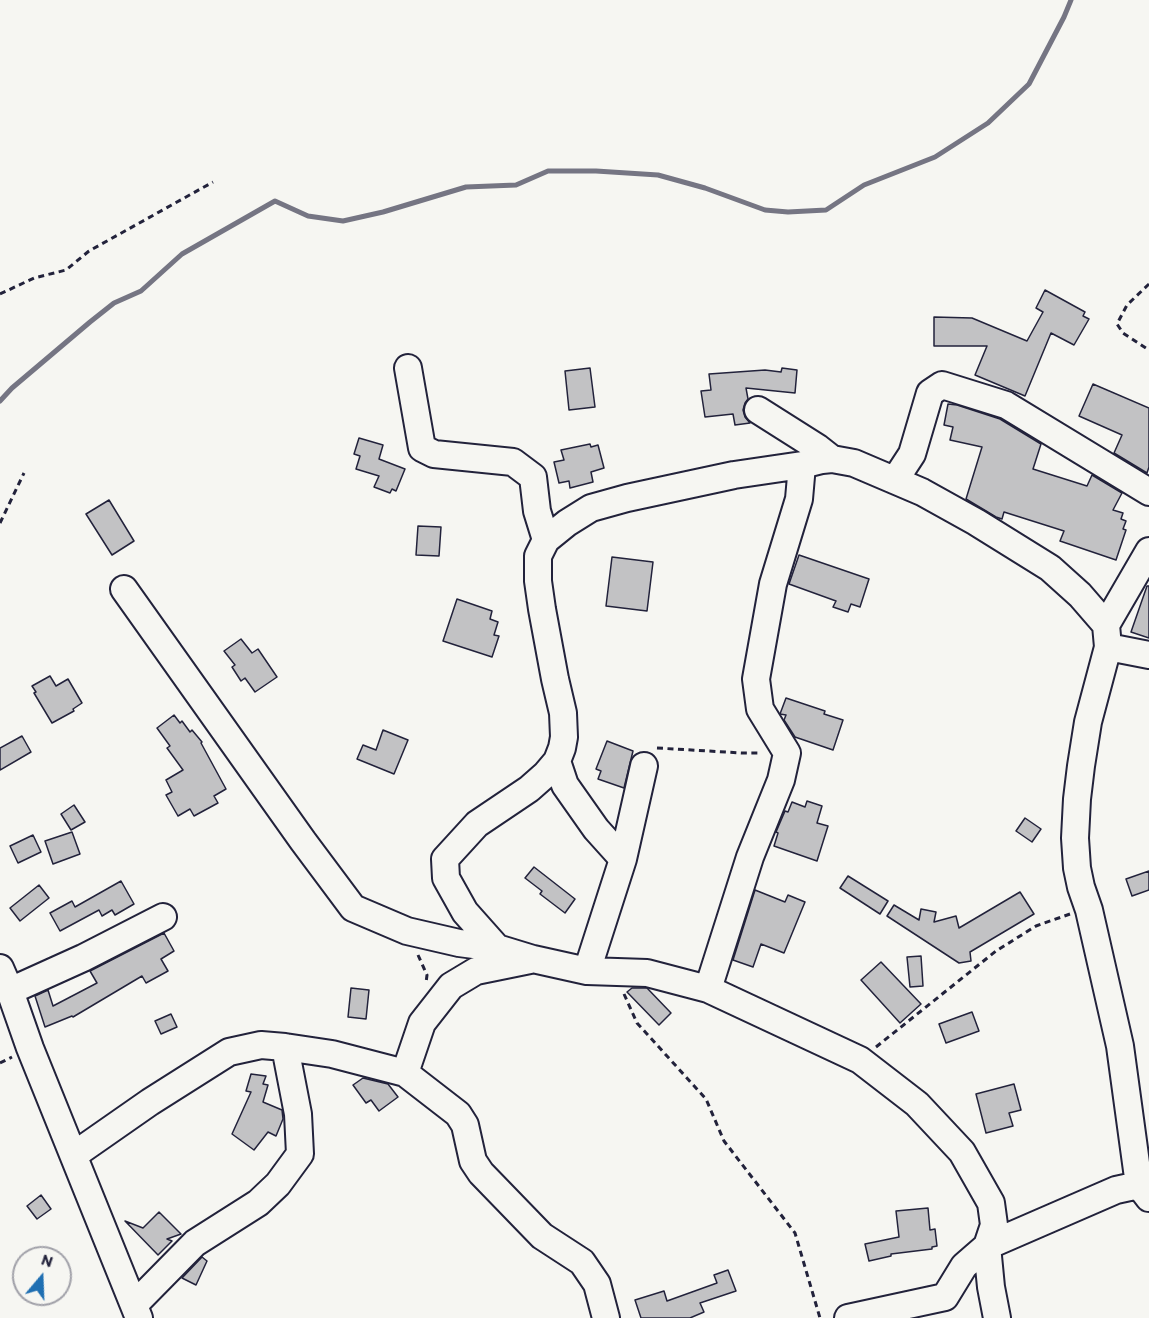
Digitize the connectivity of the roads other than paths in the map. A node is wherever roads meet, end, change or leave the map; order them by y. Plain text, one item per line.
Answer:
1 (408, 368) dead end
2 (758, 410) dead end
3 (832, 459) junction
4 (802, 465) junction
5 (895, 480) junction
6 (1149, 492) edge
7 (546, 540) junction
8 (1149, 551) edge
9 (123, 590) dead end
10 (1107, 636) junction
11 (1149, 655) edge
12 (557, 761) junction
13 (644, 766) road end
14 (623, 859) junction
15 (163, 917) dead end
16 (497, 948) junction
17 (533, 959) junction
18 (587, 971) junction
19 (5, 979) edge
20 (708, 989) junction
21 (285, 1047) junction
22 (405, 1073) junction
23 (74, 1155) junction
24 (1143, 1176) edge
25 (987, 1246) junction
26 (137, 1311) edge
27 (606, 1318) edge
28 (848, 1318) edge
29 (997, 1318) edge

1 - 7 street
2 - 3 street
3 - 4 street
3 - 5 street
4 - 7 street
4 - 20 street
5 - 6 street
5 - 10 street
7 - 12 street
8 - 10 street
9 - 16 street
10 - 11 street
10 - 24 street
12 - 14 street
12 - 16 street
13 - 14 street
14 - 18 street
15 - 19 street
16 - 17 street
17 - 18 street
17 - 22 street
18 - 20 street
19 - 23 street
20 - 25 street
21 - 22 street
21 - 23 street
21 - 26 street
22 - 27 street
23 - 26 street
24 - 25 street
25 - 28 street
25 - 29 street

